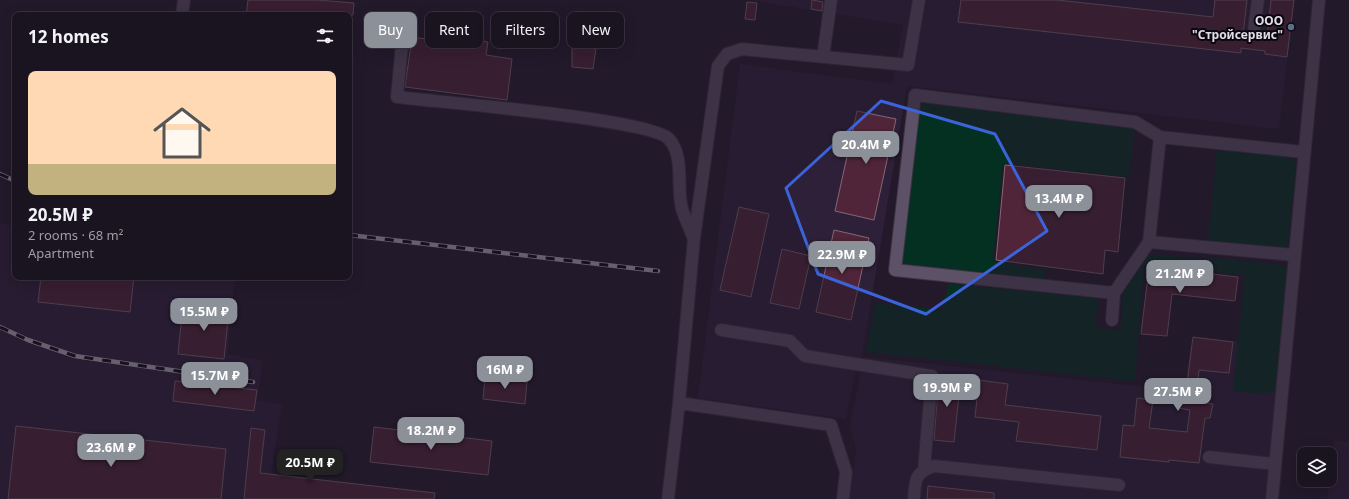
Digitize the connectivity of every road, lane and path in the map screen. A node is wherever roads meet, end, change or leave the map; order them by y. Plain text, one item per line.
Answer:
1 (184, 0) edge
2 (831, 0) edge
3 (919, 0) edge
4 (1258, 0) edge
5 (1318, 0) edge
6 (182, 12) edge
7 (1254, 28) dead end
8 (402, 48) edge
9 (822, 57) junction
10 (1160, 137) junction
11 (1303, 152) junction
12 (694, 238) junction
13 (1149, 242) junction
14 (1294, 255) junction
15 (1114, 293) junction
16 (1112, 320) dead end
17 (721, 330) dead end
18 (679, 403) junction
19 (1209, 458) dead end
20 (1274, 464) junction
21 (924, 469) junction
22 (1119, 485) dead end
23 (668, 499) edge
24 (843, 499) edge
25 (914, 499) edge
26 (1272, 499) edge

1 - 6 street
2 - 9 street
3 - 9 street
4 - 7 street
5 - 11 street
8 - 12 street
9 - 12 street
10 - 11 street
10 - 13 street
10 - 15 street
11 - 14 street
12 - 18 street
13 - 14 street
13 - 15 street
14 - 20 street
15 - 16 street
17 - 21 street
18 - 23 street
18 - 24 street
19 - 20 street
20 - 26 street
21 - 22 street
21 - 25 street

